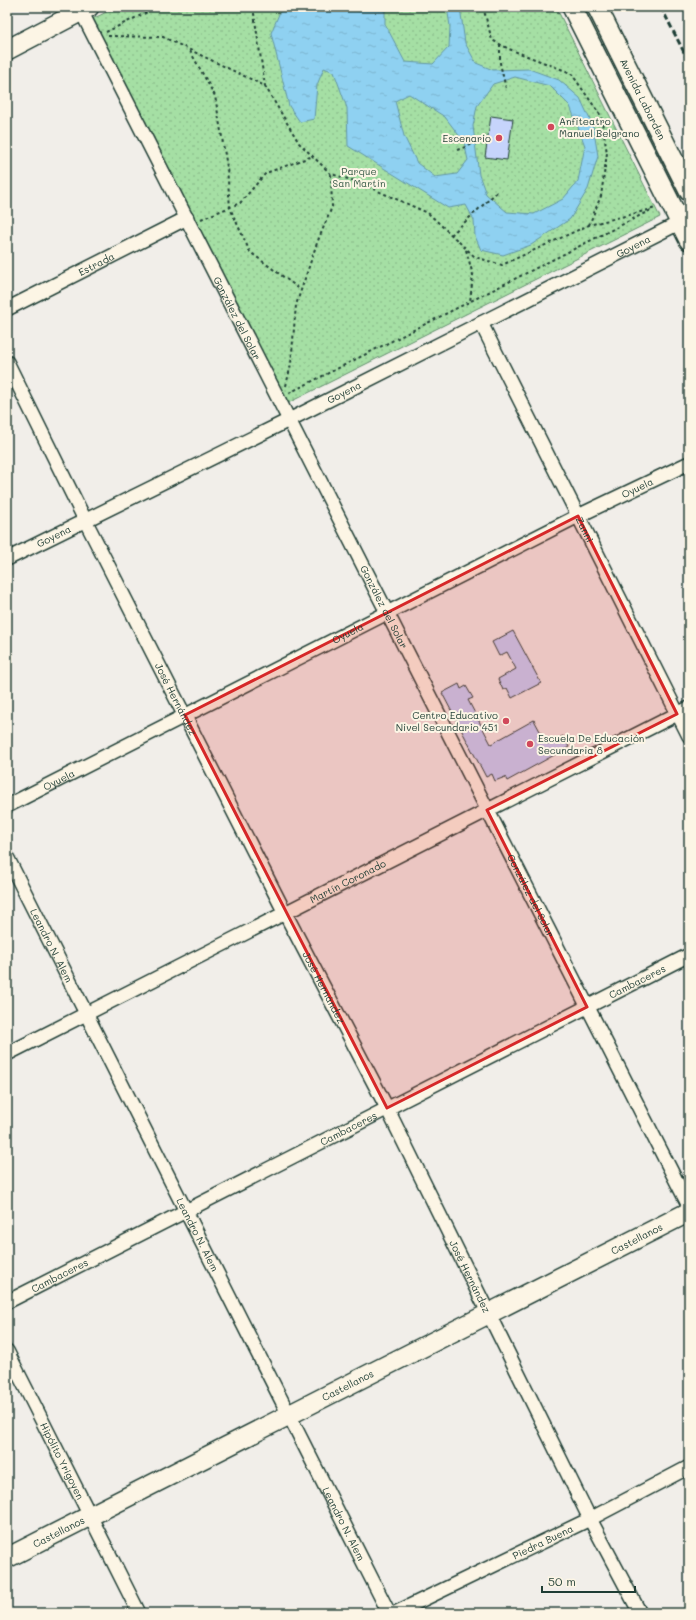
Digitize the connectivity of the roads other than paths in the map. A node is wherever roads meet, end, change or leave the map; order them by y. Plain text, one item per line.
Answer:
1 (572, 7) edge
2 (596, 7) edge
3 (83, 8) edge
4 (7, 50) edge
5 (689, 191) edge
6 (192, 219) junction
7 (685, 221) edge
8 (689, 240) edge
9 (7, 309) edge
10 (481, 323) junction
11 (7, 362) edge
12 (289, 420) junction
13 (689, 463) edge
14 (578, 516) junction
15 (85, 520) junction
16 (7, 559) edge
17 (387, 613) junction
18 (683, 711) edge
19 (185, 715) junction
20 (689, 736) edge
21 (7, 806) edge
22 (487, 810) junction
23 (7, 857) edge
24 (285, 913) junction
25 (689, 955) edge
26 (587, 1007) junction
27 (86, 1014) junction
28 (7, 1054) edge
29 (387, 1108) junction
30 (689, 1206) edge
31 (186, 1211) junction
32 (689, 1212) edge
33 (7, 1302) edge
34 (488, 1314) junction
35 (7, 1351) edge
36 (289, 1415) junction
37 (689, 1467) edge
38 (90, 1516) junction
39 (590, 1519) junction
40 (7, 1558) edge
41 (139, 1613) edge
42 (389, 1613) edge
43 (395, 1613) edge
44 (640, 1613) edge

1 - 7 street
2 - 5 street, Avenida Labarden
3 - 4 street
3 - 6 street, González del Solar
6 - 9 street, Estrada
6 - 12 street, González del Solar
7 - 8 street
7 - 10 street, Goyena
10 - 12 street, Goyena
10 - 14 street, Zanni
11 - 15 street, José Hernández
12 - 15 street, Goyena
12 - 17 street, González del Solar
13 - 14 street, Oyuela
14 - 17 street, Oyuela
14 - 18 street, Zanni
15 - 16 street, Goyena
15 - 19 street, José Hernández
17 - 19 street, Oyuela
17 - 22 street, González del Solar
18 - 20 street, Zanni
18 - 22 street, Martín Coronado
19 - 21 street, Oyuela
19 - 24 street, José Hernández
22 - 24 street, Martín Coronado
22 - 26 street, González del Solar
23 - 27 street, Leandro N. Alem
24 - 27 street, Martín Coronado
24 - 29 street, José Hernández
25 - 26 street, Cambaceres
26 - 29 street, Cambaceres
26 - 30 street, González del Solar
27 - 28 street, Martín Coronado
27 - 31 street, Leandro N. Alem
29 - 31 street, Cambaceres
29 - 34 street, José Hernández
31 - 33 street, Cambaceres
31 - 36 street, Leandro N. Alem
32 - 34 street, Castellanos
34 - 36 street, Castellanos
34 - 39 street, José Hernández
35 - 38 street, Hipólito Yrigoyen
36 - 38 street, Castellanos
36 - 42 street, Leandro N. Alem
37 - 39 street, Piedra Buena
38 - 40 street, Castellanos
38 - 41 street, Hipólito Yrigoyen
39 - 43 street, Piedra Buena
39 - 44 street, José Hernández

